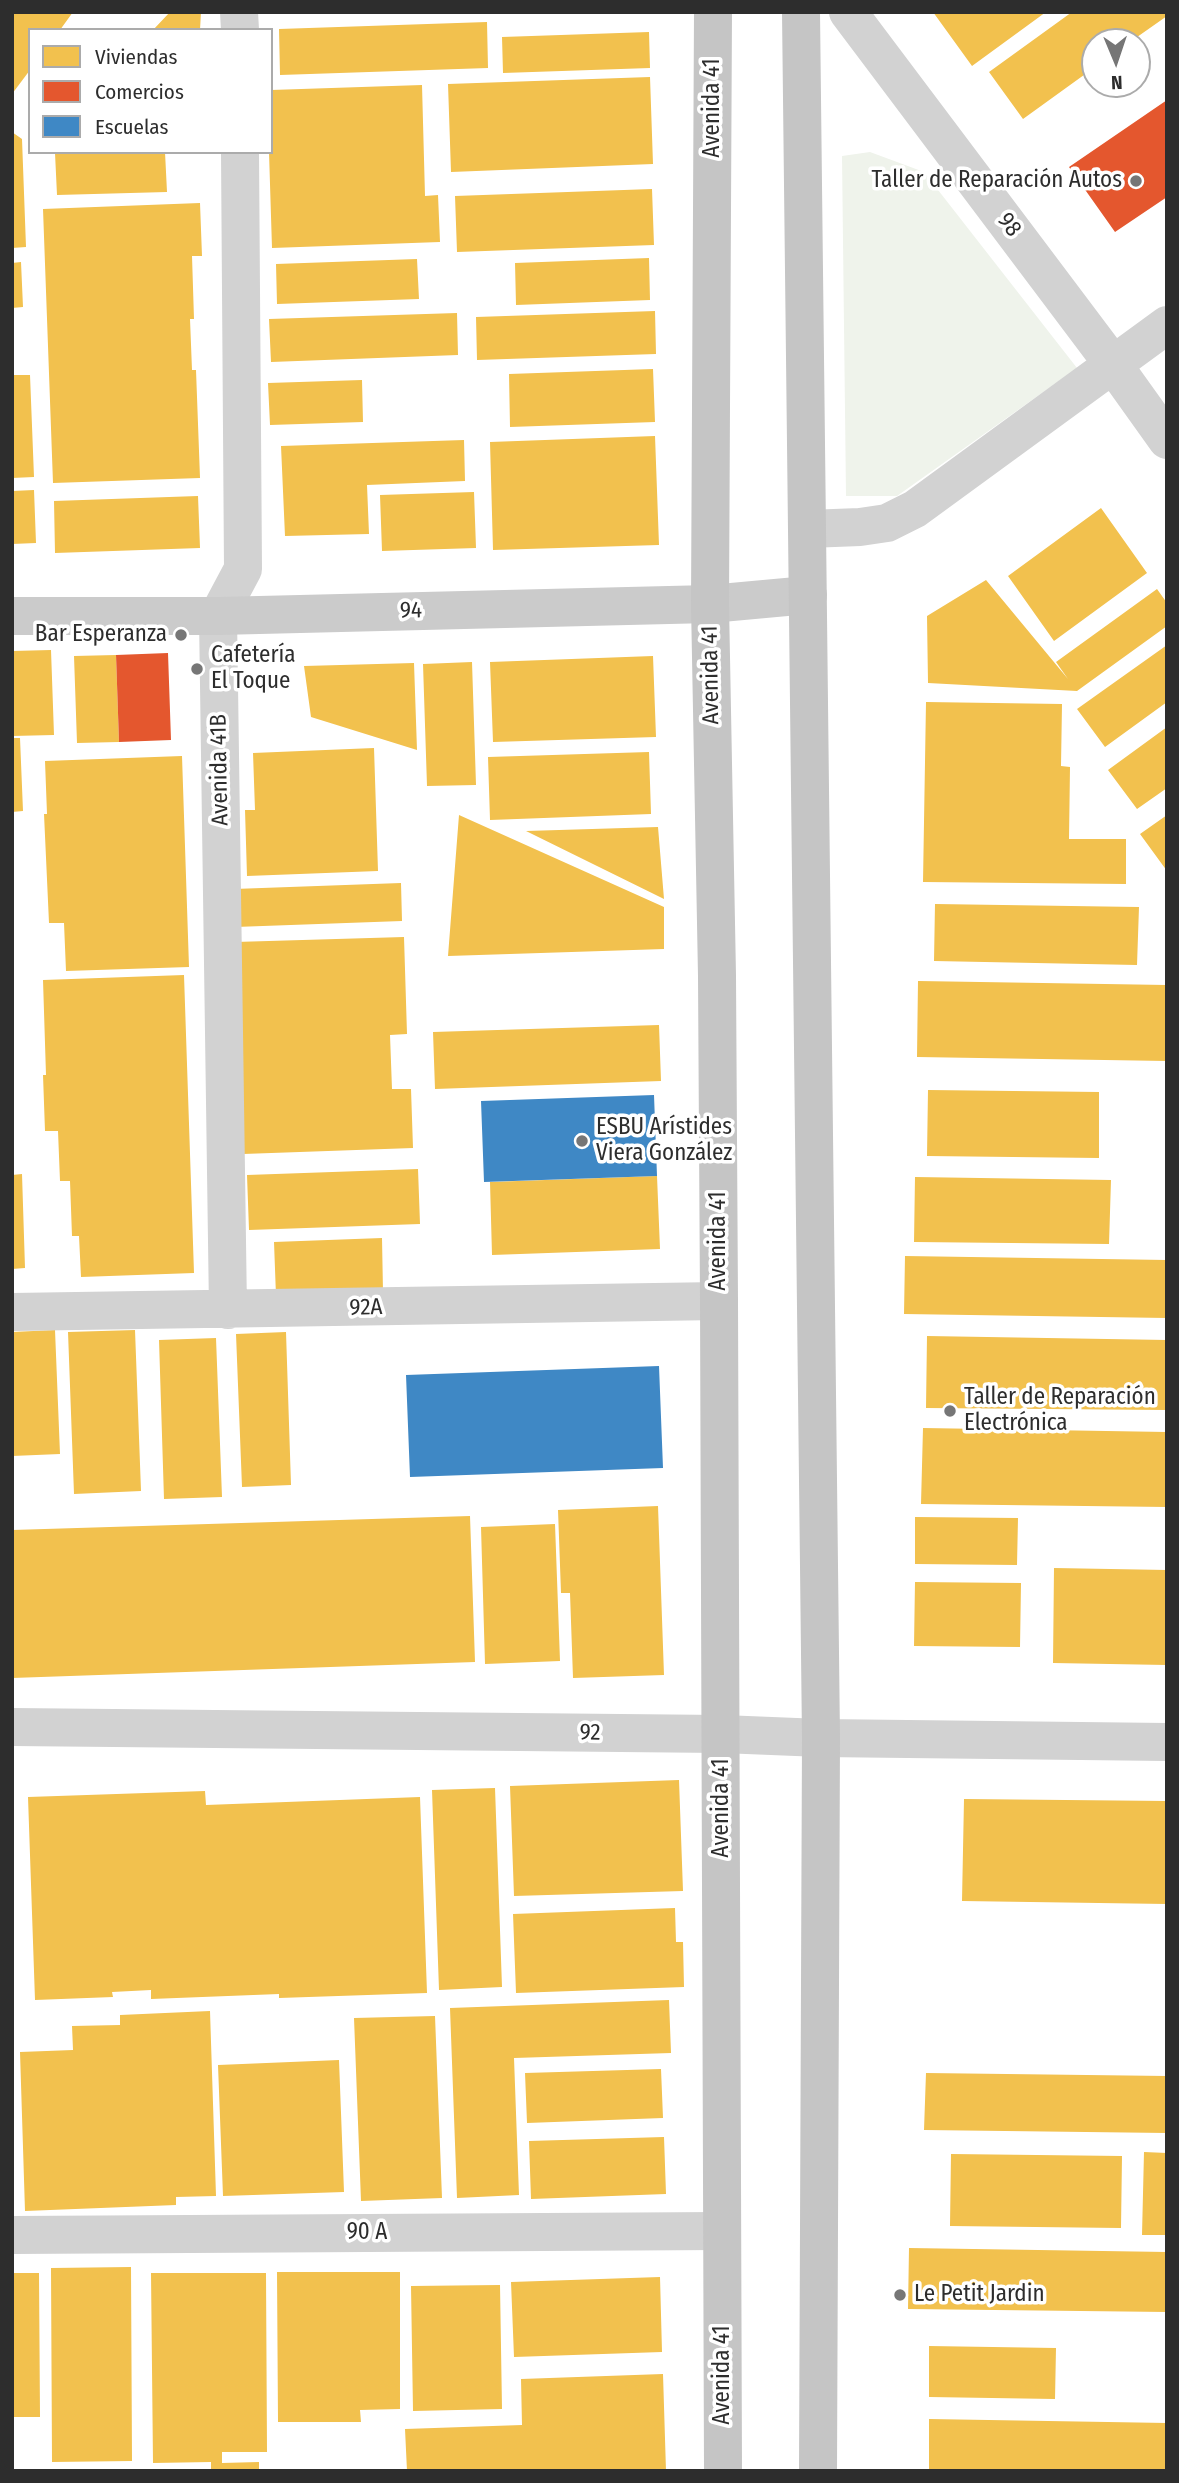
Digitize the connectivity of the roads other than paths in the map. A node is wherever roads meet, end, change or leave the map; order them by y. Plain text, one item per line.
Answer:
1 (713, 12) edge
2 (801, 12) edge
3 (848, 12) edge
4 (240, 154) edge
5 (1167, 325) edge
6 (1112, 363) junction
7 (1167, 440) edge
8 (808, 529) junction
9 (808, 595) junction
10 (710, 604) junction
11 (12, 616) edge
12 (218, 616) junction
13 (719, 1301) junction
14 (228, 1310) junction
15 (12, 1312) edge
16 (12, 1727) edge
17 (722, 1734) junction
18 (821, 1738) junction
19 (1167, 1742) edge
20 (722, 2231) junction
21 (12, 2235) edge
22 (723, 2471) edge
23 (818, 2471) edge

1 - 10 main road, Avenida 41
2 - 8 main road
3 - 6 street, 98
4 - 12 street, Avenida 41B
5 - 6 street
6 - 7 street, 98
6 - 8 street
8 - 9 main road
9 - 10 street, 94
9 - 18 main road
10 - 12 street, 94
10 - 13 main road, Avenida 41
11 - 12 street, 94
12 - 14 street, Avenida 41B
13 - 14 street, 92A
13 - 17 main road, Avenida 41
14 - 15 street, 92A
16 - 17 street, 92
17 - 18 street, 92
17 - 20 main road, Avenida 41
18 - 19 street, 92
18 - 23 main road
20 - 21 street, 90 A
20 - 22 main road, Avenida 41

